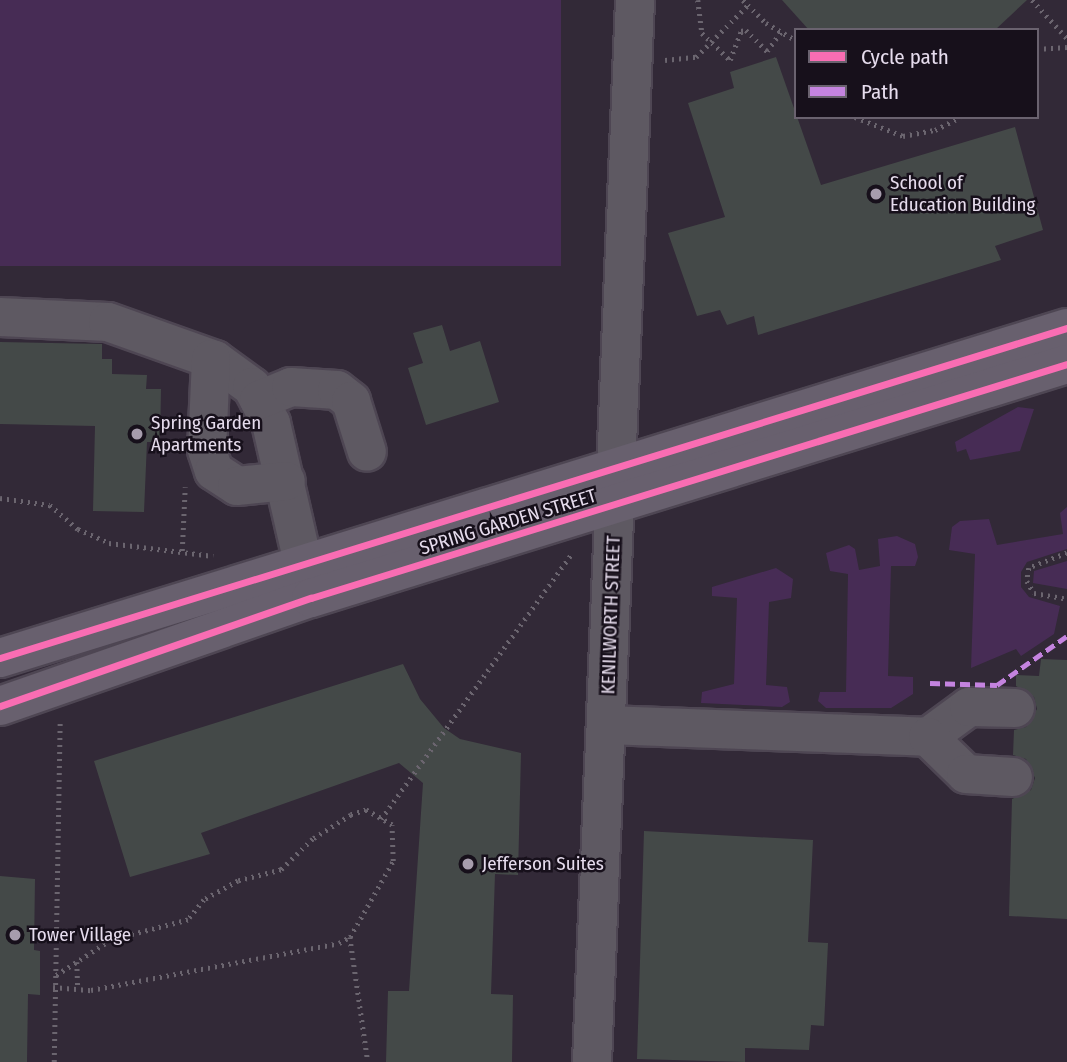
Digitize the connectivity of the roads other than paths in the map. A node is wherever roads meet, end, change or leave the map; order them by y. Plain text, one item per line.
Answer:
1 (635, 0) edge
2 (0, 317) edge
3 (1067, 328) edge
4 (211, 359) junction
5 (1067, 364) edge
6 (259, 400) junction
7 (367, 452) dead end
8 (616, 469) junction
9 (286, 481) junction
10 (616, 506) junction
11 (306, 581) junction
12 (0, 658) edge
13 (0, 706) edge
14 (1015, 708) dead end
15 (606, 725) junction
16 (928, 737) junction
17 (1013, 777) dead end
18 (592, 1062) edge

1 - 8 street, KENILWORTH STREET
2 - 4 street
3 - 8 main road, SPRING GARDEN STREET
4 - 6 street
4 - 9 street
5 - 10 main road, SPRING GARDEN STREET
6 - 7 street
6 - 9 street
8 - 10 street, KENILWORTH STREET
8 - 11 main road, SPRING GARDEN STREET
9 - 11 street
10 - 11 main road, SPRING GARDEN STREET
10 - 15 street, KENILWORTH STREET
11 - 12 main road, SPRING GARDEN STREET
11 - 13 main road, SPRING GARDEN STREET
14 - 16 street
15 - 16 street
15 - 18 street, KENILWORTH STREET
16 - 17 street

